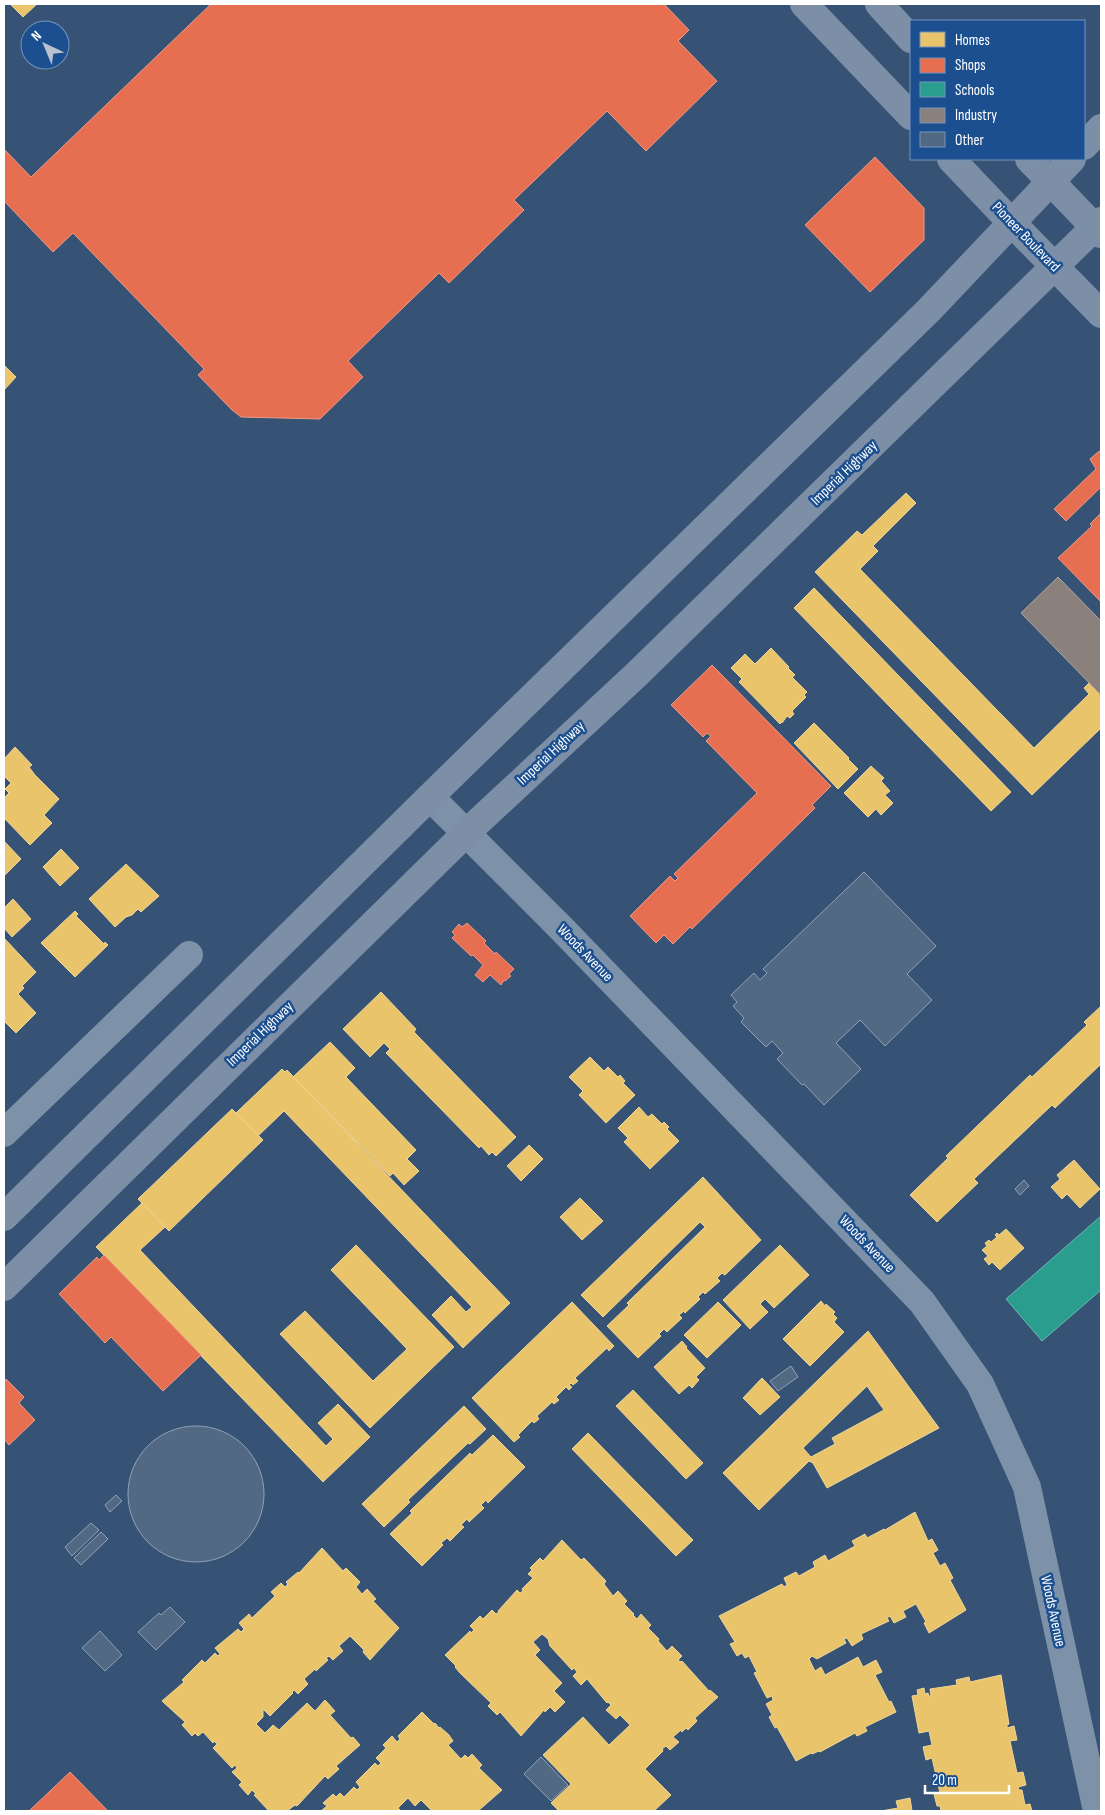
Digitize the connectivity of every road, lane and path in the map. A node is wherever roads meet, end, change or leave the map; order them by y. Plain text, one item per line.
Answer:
1 (804, 4) edge
2 (879, 4) edge
3 (910, 37) edge
4 (910, 115) edge
5 (1101, 128) edge
6 (1085, 145) edge
7 (952, 160) edge
8 (1030, 160) edge
9 (1071, 160) edge
10 (1050, 181) junction
11 (1010, 222) junction
12 (1099, 227) edge
13 (1055, 267) junction
14 (1101, 314) edge
15 (430, 797) junction
16 (465, 834) junction
17 (189, 955) dead end
18 (4, 1133) edge
19 (4, 1217) edge
20 (4, 1287) edge
21 (1097, 1811) edge

1 - 4 main road
2 - 3 main road
5 - 6 main road
7 - 11 main road, Pioneer Boulevard
8 - 10 main road
9 - 10 main road
10 - 11 main road
10 - 12 main road
11 - 13 main road, Pioneer Boulevard
11 - 15 main road
12 - 13 main road, Imperial Highway
13 - 14 main road, Pioneer Boulevard
13 - 16 main road, Imperial Highway
15 - 16 street, Woods Avenue
15 - 19 main road
16 - 20 main road, Imperial Highway
16 - 21 street, Woods Avenue
17 - 18 street

